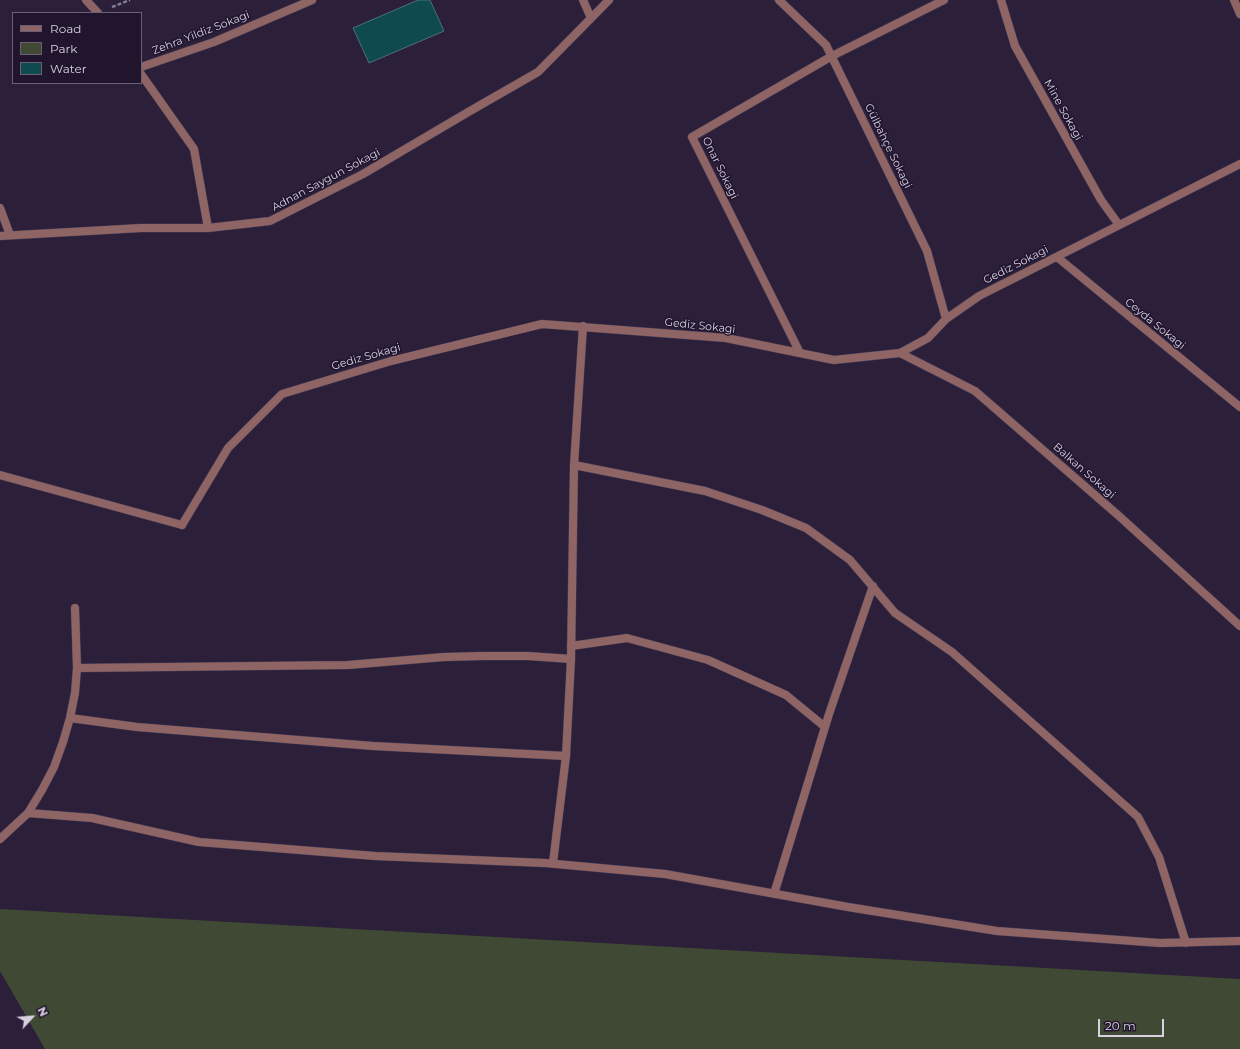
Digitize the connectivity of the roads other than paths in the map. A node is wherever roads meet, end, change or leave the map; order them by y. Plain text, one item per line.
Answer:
1 (86, 0) edge
2 (312, 0) edge
3 (583, 0) edge
4 (609, 0) edge
5 (779, 0) edge
6 (944, 0) edge
7 (1001, 0) edge
8 (1234, 0) edge
9 (97, 12) edge
10 (1240, 14) edge
11 (592, 18) junction
12 (832, 56) junction
13 (142, 67) edge
14 (142, 75) edge
15 (1240, 164) edge
16 (0, 208) edge
17 (1119, 225) junction
18 (208, 228) junction
19 (10, 235) junction
20 (0, 236) edge
21 (1057, 257) junction
22 (946, 319) junction
23 (582, 326) junction
24 (800, 353) junction
25 (900, 353) junction
26 (1240, 407) edge
27 (574, 465) junction
28 (0, 476) edge
29 (873, 586) junction
30 (75, 608) dead end
31 (1240, 626) edge
32 (571, 646) junction
33 (571, 659) junction
34 (78, 668) junction
35 (70, 718) junction
36 (825, 727) junction
37 (566, 756) junction
38 (28, 813) junction
39 (0, 839) edge
40 (553, 863) junction
41 (774, 894) junction
42 (1240, 941) edge
43 (1186, 943) junction

1 - 9 street
2 - 13 street, Zehra Yildiz Sokagi
3 - 11 street
4 - 11 street, Adnan Saygun Sokagi
5 - 12 street, Gülbahçe Sokagi
6 - 12 street
7 - 17 street, Mine Sokagi
8 - 10 street
11 - 18 street, Adnan Saygun Sokagi
12 - 22 street, Gülbahçe Sokagi
12 - 24 street, Onar Sokagi
14 - 18 street
15 - 17 street, Gediz Sokagi
16 - 19 street
17 - 21 street, Gediz Sokagi
18 - 19 street, Adnan Saygun Sokagi
19 - 20 street, Adnan Saygun Sokagi
21 - 22 street, Gediz Sokagi
21 - 26 street, Ceyda Sokagi
22 - 25 street, Gediz Sokagi
23 - 24 street, Gediz Sokagi
23 - 27 street
23 - 28 street, Gediz Sokagi
24 - 25 street, Gediz Sokagi
25 - 31 street, Balkan Sokagi
27 - 29 street
27 - 32 street
29 - 36 street
29 - 43 street
30 - 34 street
32 - 33 street
32 - 36 street
33 - 34 street
33 - 37 street
34 - 35 street
35 - 37 street
35 - 38 street
36 - 41 street
37 - 40 street
38 - 39 street
38 - 40 street
40 - 41 street
41 - 43 street
42 - 43 street

